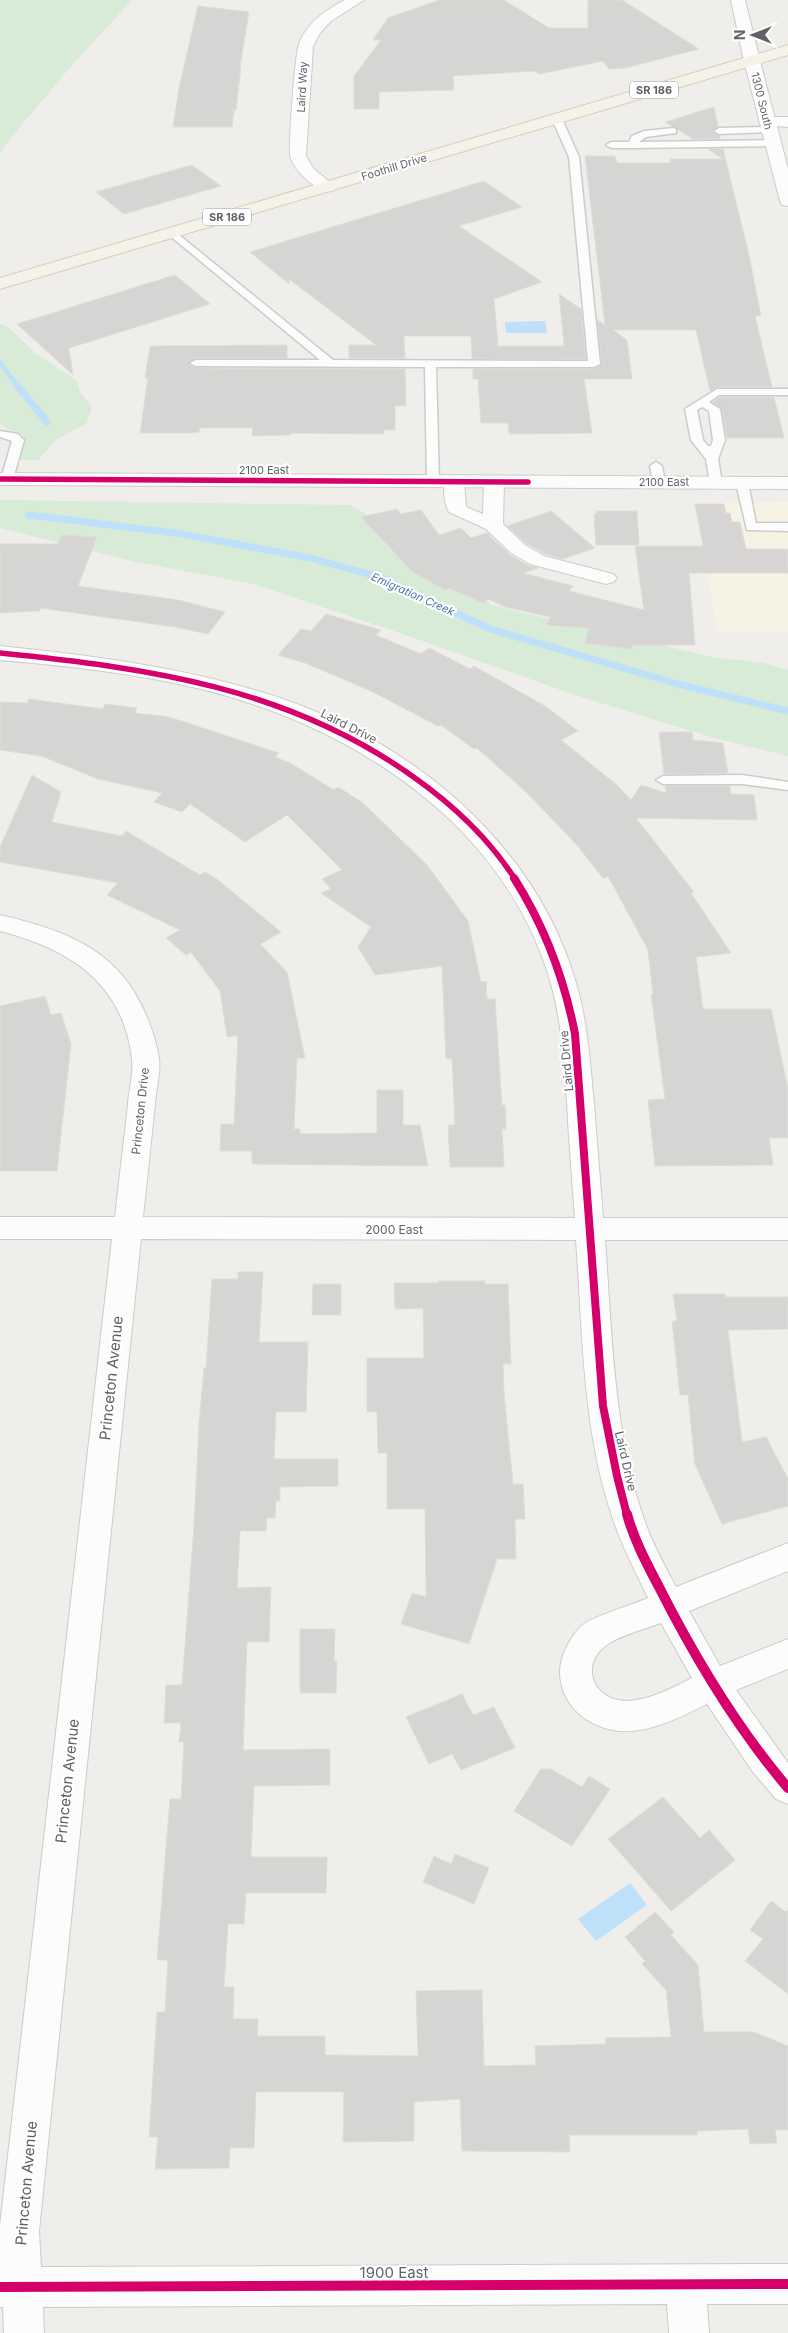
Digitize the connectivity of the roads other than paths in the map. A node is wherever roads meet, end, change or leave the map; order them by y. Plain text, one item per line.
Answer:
1 (357, 0) edge
2 (738, 0) edge
3 (788, 50) edge
4 (752, 61) junction
5 (557, 119) junction
6 (788, 122) edge
7 (673, 131) dead end
8 (719, 131) dead end
9 (770, 132) junction
10 (611, 145) dead end
11 (633, 145) junction
12 (327, 188) junction
13 (788, 201) edge
14 (173, 232) junction
15 (0, 284) edge
16 (196, 363) dead end
17 (330, 363) junction
18 (430, 364) junction
19 (788, 392) edge
20 (0, 434) edge
21 (4, 479) edge
22 (433, 482) junction
23 (454, 482) junction
24 (494, 482) junction
25 (716, 483) junction
26 (742, 483) junction
27 (788, 483) edge
28 (492, 525) junction
29 (788, 527) edge
30 (606, 578) dead end
31 (0, 653) edge
32 (663, 780) dead end
33 (788, 786) edge
34 (0, 924) edge
35 (0, 1228) edge
36 (127, 1228) junction
37 (590, 1229) junction
38 (788, 1229) edge
39 (788, 1556) edge
40 (668, 1605) junction
41 (788, 1654) edge
42 (713, 1685) junction
43 (788, 1788) edge
44 (685, 2284) junction
45 (788, 2284) edge
46 (11, 2287) edge
47 (24, 2333) edge
48 (689, 2333) edge

1 - 12 street, Laird Way
2 - 4 street, 1300 South
3 - 4 main road, Foothill Drive / SR 186
4 - 5 main road, Foothill Drive / SR 186
4 - 9 street, 1300 South
5 - 12 main road, Foothill Drive / SR 186
5 - 18 lane
6 - 9 street
7 - 11 lane
8 - 9 lane
9 - 11 lane
9 - 13 street, 1300 South
10 - 11 lane
12 - 14 main road, Foothill Drive / SR 186
14 - 15 main road, Foothill Drive / SR 186
14 - 17 lane
16 - 17 lane
17 - 18 lane
18 - 22 lane
19 - 25 lane
20 - 21 lane
21 - 22 street, 2100 East
22 - 23 street, 2100 East
23 - 24 street, 2100 East
23 - 28 street
24 - 25 street, 2100 East
24 - 28 street
25 - 26 street, 2100 East
26 - 27 street, 2100 East
26 - 29 lane
28 - 30 street
31 - 37 street, Laird Drive
32 - 33 lane
34 - 36 street, Princeton Drive
35 - 36 street, 2000 East
36 - 37 street, 2000 East
36 - 46 street, Princeton Avenue
37 - 38 street, 2000 East
37 - 40 street, Laird Drive
39 - 40 street
40 - 42 street, Laird Drive
40 - 42 street
41 - 42 street
42 - 43 street, Laird Drive
44 - 45 street, 1900 East
44 - 46 street, 1900 East
44 - 48 street
46 - 47 street, Princeton Avenue

